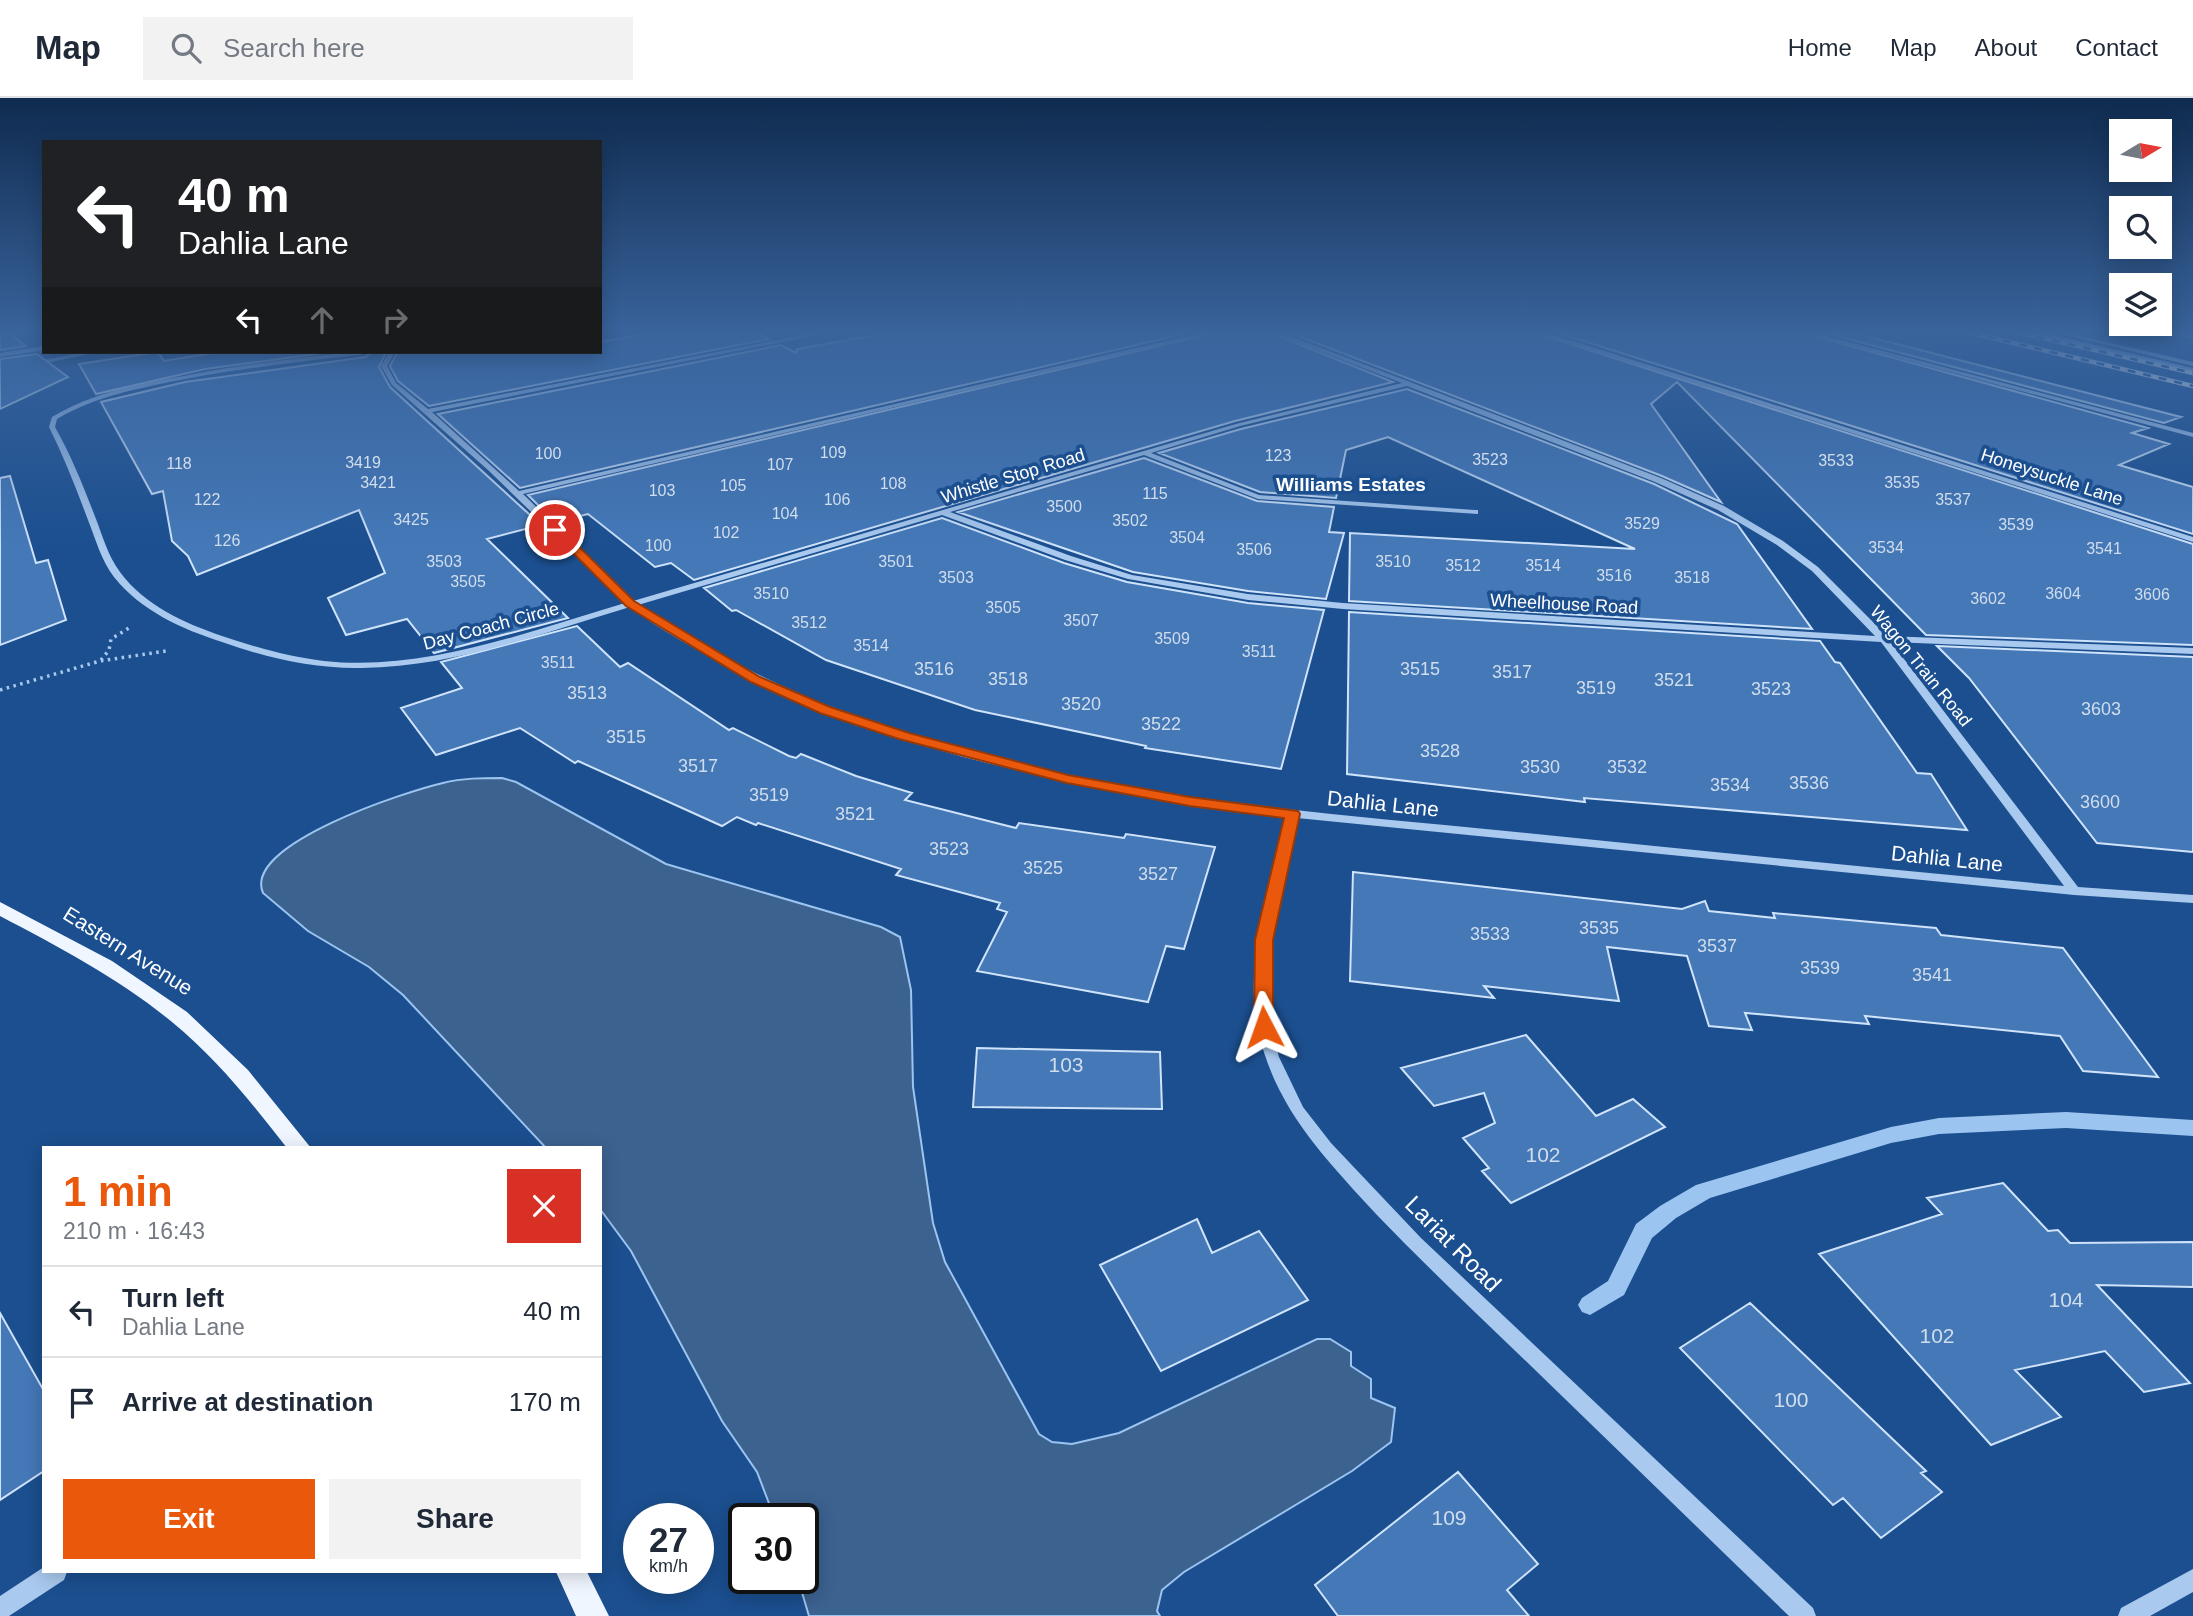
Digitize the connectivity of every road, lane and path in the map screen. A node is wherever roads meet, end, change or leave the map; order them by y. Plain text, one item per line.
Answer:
1 (83, 404) edge
2 (418, 404) edge
3 (463, 404) edge
4 (903, 404) edge
5 (1325, 404) edge
6 (1459, 404) edge
7 (1764, 404) edge
8 (2075, 404) edge
9 (426, 411) junction
10 (2193, 435) edge
11 (1144, 453) junction
12 (518, 493) junction
13 (1475, 512) dead end
14 (945, 513) junction
15 (2193, 540) edge
16 (630, 603) junction
17 (129, 628) dead end
18 (1884, 639) junction
19 (166, 651) dead end
20 (2193, 651) edge
21 (100, 660) junction
22 (0, 690) edge
23 (1292, 814) junction
24 (2074, 891) junction
25 (2193, 899) edge
26 (1, 909) edge
27 (298, 1146) edge
28 (54, 1573) edge
29 (572, 1573) edge
30 (2193, 1580) edge
31 (0, 1609) edge
32 (593, 1616) edge
33 (1805, 1616) edge
34 (2129, 1616) edge

1 - 16 street, Day Coach Circle
2 - 9 street, Dahlia Lane
3 - 9 street
4 - 12 street
5 - 11 street, Whistle Stop Road
6 - 18 street, Wagon Train Road
7 - 15 street, Honeysuckle Lane
8 - 10 street
9 - 12 street, Dahlia Lane
11 - 13 street
11 - 14 street, Whistle Stop Road
12 - 16 street, Dahlia Lane
14 - 16 street, Whistle Stop Road
14 - 18 street, Wheelhouse Road
16 - 23 street, Dahlia Lane
17 - 21 path
18 - 20 street, Wheelhouse Road
18 - 24 street, Wagon Train Road
19 - 21 path
21 - 22 path
23 - 24 street, Dahlia Lane
23 - 33 street, Lariat Road
24 - 25 street, Dahlia Lane
26 - 27 main road, Eastern Avenue
28 - 31 street
29 - 32 main road
30 - 34 street

